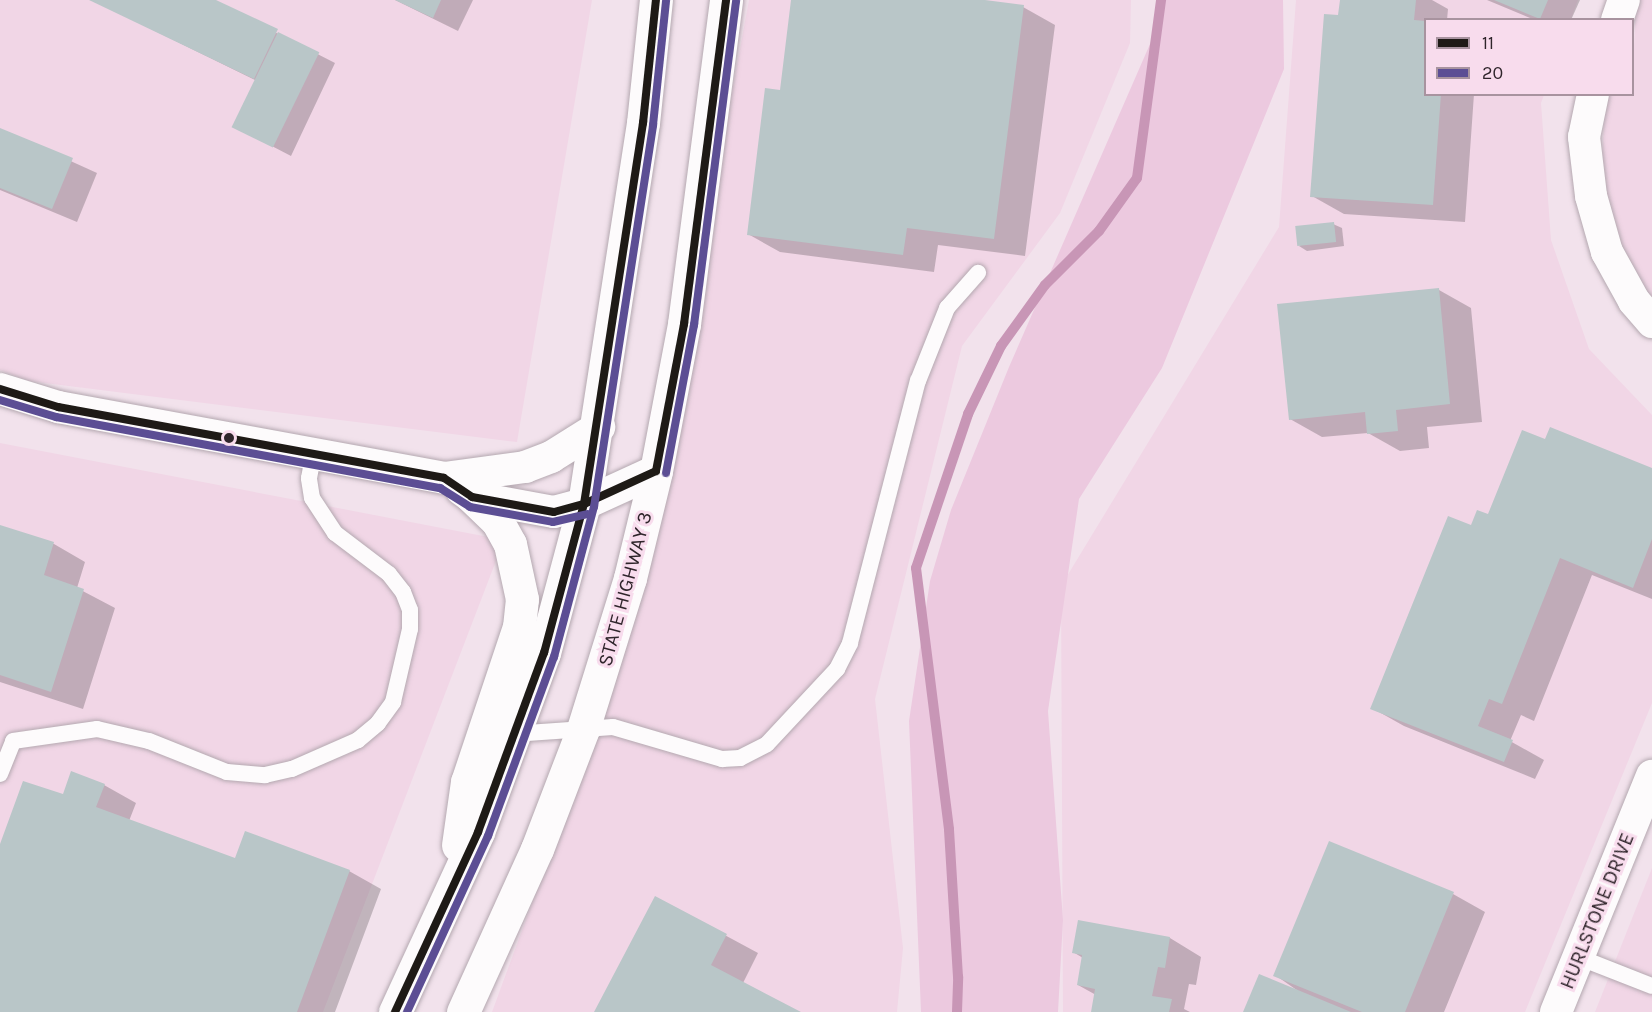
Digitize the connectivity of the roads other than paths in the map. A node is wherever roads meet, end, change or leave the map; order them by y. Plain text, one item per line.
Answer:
1 (656, 0) edge
2 (726, 0) edge
3 (1624, 0) edge
4 (1618, 18) edge
5 (1593, 96) edge
6 (978, 273) dead end
7 (1652, 322) edge
8 (0, 388) edge
9 (599, 427) junction
10 (313, 457) junction
11 (656, 471) junction
12 (444, 478) junction
13 (472, 496) junction
14 (584, 504) junction
15 (583, 729) junction
16 (513, 734) junction
17 (0, 774) edge
18 (1652, 776) edge
19 (453, 888) junction
20 (1578, 957) junction
21 (1652, 986) edge
22 (396, 1012) edge
23 (463, 1012) edge
24 (1556, 1012) edge

1 - 9 highway
2 - 11 highway, STATE HIGHWAY 3
3 - 4 street
5 - 7 street
6 - 15 lane
8 - 10 street
9 - 12 street
9 - 14 highway
10 - 12 street
10 - 17 lane
11 - 14 street
11 - 15 highway, STATE HIGHWAY 3
12 - 13 street
13 - 14 street
13 - 19 highway
14 - 16 highway
15 - 16 lane
15 - 23 highway, STATE HIGHWAY 3
16 - 19 highway
18 - 20 street, HURLSTONE DRIVE
19 - 22 highway
20 - 21 lane
20 - 24 street, HURLSTONE DRIVE

